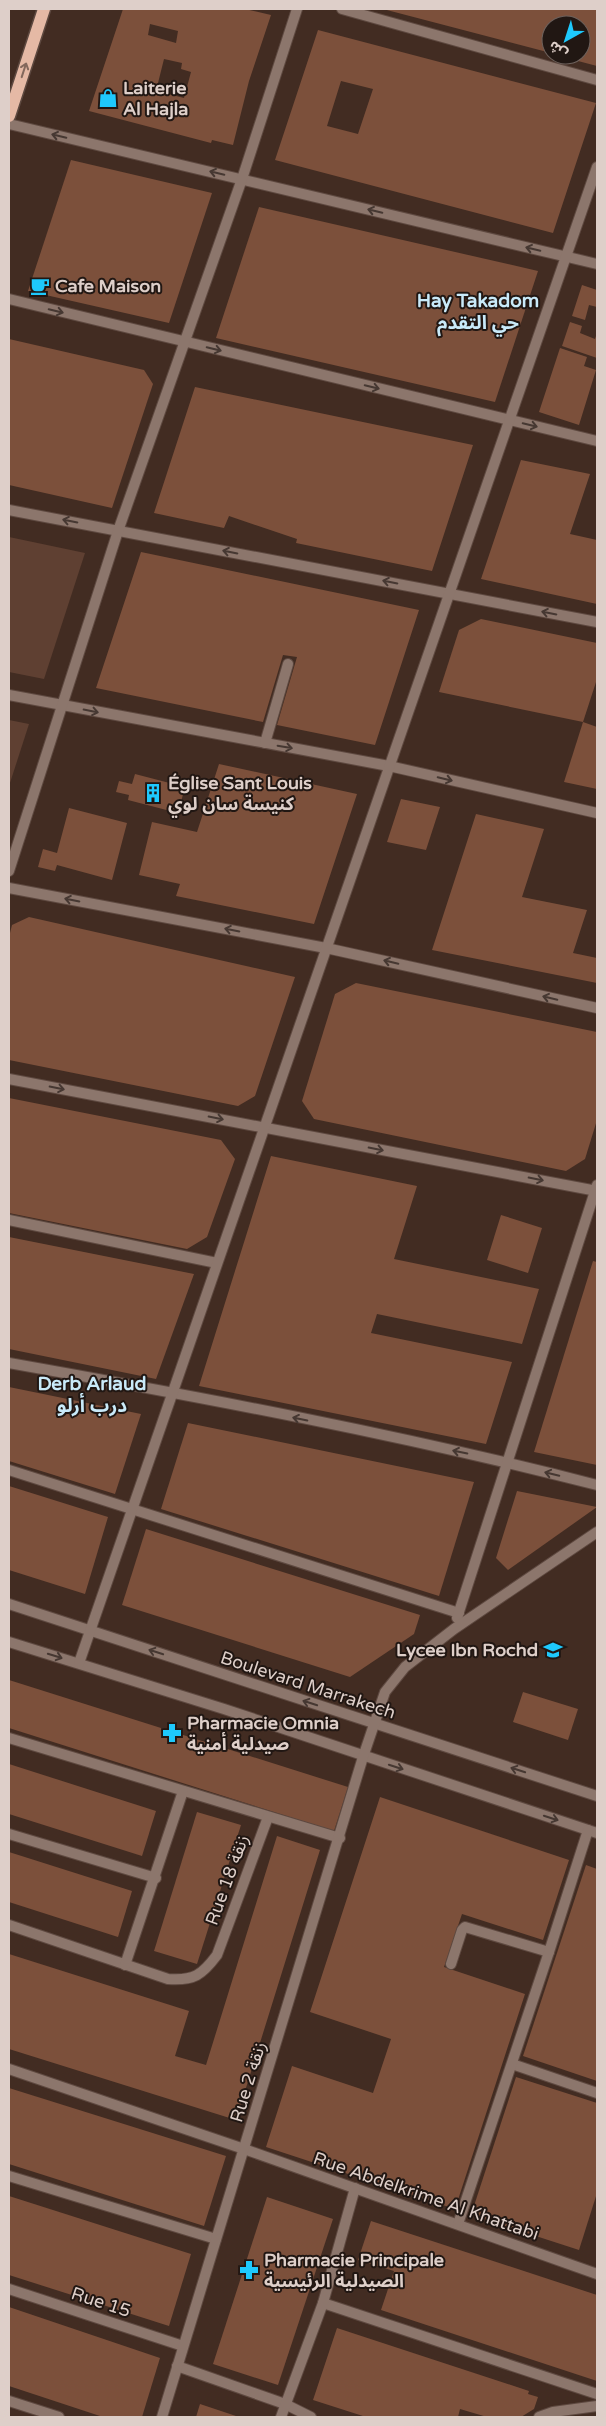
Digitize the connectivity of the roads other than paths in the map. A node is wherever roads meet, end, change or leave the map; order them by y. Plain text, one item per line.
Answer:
1 (44, 9) edge
2 (297, 9) edge
3 (342, 9) edge
4 (597, 80) edge
5 (9, 116) edge
6 (9, 124) edge
7 (597, 167) edge
8 (242, 179) junction
9 (567, 257) junction
10 (597, 264) edge
11 (9, 299) edge
12 (186, 342) junction
13 (508, 420) junction
14 (597, 442) edge
15 (9, 510) edge
16 (118, 531) junction
17 (451, 594) junction
18 (597, 622) edge
19 (288, 664) dead end
20 (9, 695) edge
21 (62, 705) junction
22 (265, 743) junction
23 (389, 766) junction
24 (597, 813) edge
25 (9, 871) edge
26 (9, 888) edge
27 (326, 948) junction
28 (597, 1008) edge
29 (9, 1080) edge
30 (264, 1127) junction
31 (597, 1189) edge
32 (9, 1220) edge
33 (216, 1263) junction
34 (9, 1363) edge
35 (172, 1392) junction
36 (507, 1462) junction
37 (9, 1470) edge
38 (597, 1485) edge
39 (131, 1509) junction
40 (597, 1532) edge
41 (9, 1604) edge
42 (459, 1614) junction
43 (454, 1629) junction
44 (89, 1630) junction
45 (9, 1642) edge
46 (79, 1663) junction
47 (373, 1724) junction
48 (9, 1738) edge
49 (363, 1756) junction
50 (183, 1791) junction
51 (597, 1796) edge
52 (268, 1817) junction
53 (592, 1831) edge
54 (9, 1834) edge
55 (340, 1838) junction
56 (156, 1878) junction
57 (9, 1925) edge
58 (549, 1952) junction
59 (451, 1964) dead end
60 (125, 1965) junction
61 (512, 2064) junction
62 (9, 2069) edge
63 (597, 2093) edge
64 (244, 2148) junction
65 (9, 2176) edge
66 (355, 2188) junction
67 (458, 2224) junction
68 (216, 2239) junction
69 (597, 2274) edge
70 (9, 2290) edge
71 (323, 2303) junction
72 (184, 2346) junction
73 (177, 2366) junction
74 (597, 2394) edge
75 (9, 2401) edge
76 (285, 2404) junction
77 (597, 2406) edge
78 (59, 2417) edge
79 (162, 2417) edge
80 (281, 2417) edge
81 (311, 2417) edge
82 (539, 2417) edge

5 -> 1 main road
2 - 8 street
3 - 4 street
8 -> 6 street
7 - 9 street
9 -> 8 street
8 - 12 street
9 - 10 street
9 - 13 street
11 -> 12 street
12 -> 13 street
12 - 16 street
13 -> 14 street
13 - 17 street
16 -> 15 street
17 -> 16 street
16 - 21 street
18 -> 17 street
17 - 23 street
19 - 22 street
20 - 21 street
21 -> 22 street
21 - 25 street
22 -> 23 street
23 -> 24 street
23 - 27 street
27 -> 26 street
28 -> 27 street
27 - 30 street
29 -> 30 street
30 -> 31 street
30 - 33 street
31 - 36 street
32 - 33 street
33 - 35 street
34 - 35 street
36 -> 35 street
35 - 39 street
38 -> 36 street
36 - 42 street
37 - 39 street
39 - 42 street
39 - 44 street
40 - 43 street, Rue 2 زنقة
41 - 44 street, Boulevard Marrakech
42 - 43 street
43 - 47 street, Rue 2 زنقة
44 - 46 street
47 -> 44 street, Boulevard Marrakech
45 -> 46 street
46 - 49 street
47 - 49 street, Rue 2 زنقة
51 -> 47 street, Boulevard Marrakech
48 - 50 street
49 -> 53 street
49 - 55 street, Rue 2 زنقة
50 - 52 street
50 - 56 street
52 - 55 street
52 - 60 street, Rue 18 زنقة
53 - 58 street
54 - 56 street
55 - 64 street, Rue 2 زنقة
56 - 60 street
57 - 60 street
58 - 59 street
58 - 61 street
61 - 63 street
61 - 67 street
62 - 64 street, Rue Abdelkrime Al Khattabi
64 - 66 street, Rue Abdelkrime Al Khattabi
64 - 68 street, Rue 2 زنقة
65 - 68 street
66 - 67 street, Rue Abdelkrime Al Khattabi
66 - 71 street
67 - 69 street, Rue Abdelkrime Al Khattabi
68 - 72 street, Rue 2 زنقة
70 - 72 street, Rue 15
71 - 74 street
71 - 76 street
72 - 73 street, Rue 2 زنقة
73 - 76 street
73 - 79 street, Rue 2 زنقة
75 - 78 street
76 - 80 street
76 - 81 street
77 - 82 street

